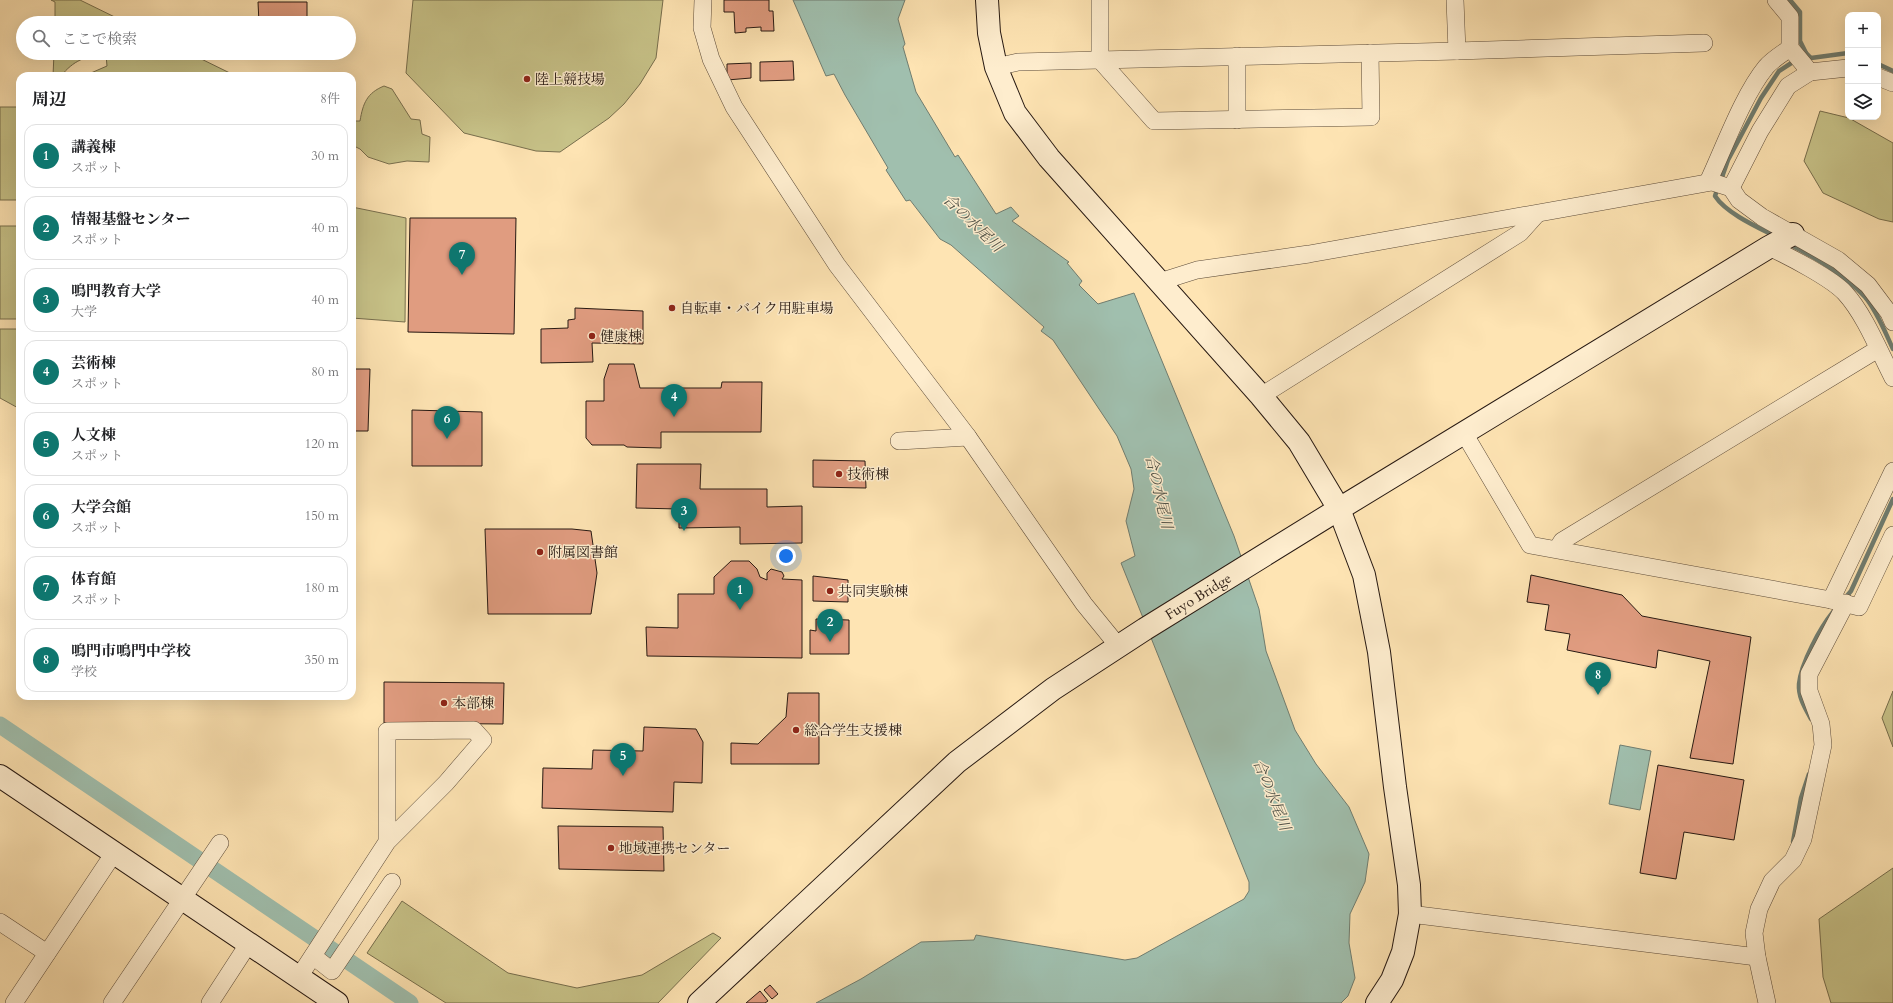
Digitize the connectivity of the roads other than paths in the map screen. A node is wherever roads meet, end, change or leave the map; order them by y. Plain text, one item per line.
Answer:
1 (703, 0) edge
2 (987, 0) edge
3 (1100, 0) edge
4 (1455, 0) edge
5 (1776, 0) edge
6 (1704, 43) dead end
7 (1792, 50) junction
8 (1457, 51) junction
9 (1370, 53) junction
10 (1237, 56) junction
11 (1100, 60) junction
12 (996, 67) junction
13 (1845, 68) edge
14 (1808, 69) junction
15 (1881, 78) edge
16 (1893, 83) edge
17 (1237, 120) junction
18 (1719, 185) junction
19 (1537, 214) junction
20 (1780, 241) junction
21 (1159, 282) junction
22 (1893, 322) edge
23 (1878, 349) junction
24 (1893, 378) edge
25 (1260, 396) junction
26 (1464, 433) junction
27 (968, 437) junction
28 (899, 441) dead end
29 (1893, 471) edge
30 (1339, 509) junction
31 (1893, 535) edge
32 (1557, 549) junction
33 (1838, 602) junction
34 (1118, 647) junction
35 (0, 776) edge
36 (387, 842) junction
37 (217, 847) dead end
38 (114, 853) junction
39 (392, 882) dead end
40 (188, 890) junction
41 (1410, 914) junction
42 (0, 922) edge
43 (249, 943) junction
44 (47, 953) junction
45 (313, 954) junction
46 (1757, 957) junction
47 (299, 977) junction
48 (14, 1003) edge
49 (112, 1003) edge
50 (210, 1003) edge
51 (337, 1003) edge
52 (699, 1003) edge
53 (1377, 1003) edge
54 (1762, 1003) edge

1 - 27 street
2 - 12 street
3 - 11 street
4 - 8 street
5 - 7 street
6 - 8 street
7 - 14 street
7 - 18 street
8 - 9 street
9 - 10 street
9 - 17 street
10 - 11 street
10 - 17 street
11 - 12 street
11 - 17 street
12 - 21 street
13 - 14 street
14 - 18 street
15 - 16 street
18 - 19 street
18 - 20 street
19 - 21 street
19 - 25 street
20 - 22 street
20 - 23 street
20 - 26 street, Fuyo Bridge
21 - 25 street
23 - 24 street
23 - 32 street
25 - 30 street
26 - 30 street, Fuyo Bridge
26 - 32 street
27 - 28 street
27 - 34 street
29 - 33 street
30 - 34 street, Fuyo Bridge
30 - 41 street
31 - 33 street
32 - 33 street
33 - 46 street
34 - 52 street, Fuyo Bridge
35 - 38 street
36 - 36 street
36 - 45 street
37 - 40 street
38 - 40 street
38 - 44 street
39 - 45 street
40 - 43 street
40 - 49 street
41 - 46 street
41 - 53 street
42 - 44 street
43 - 47 street
43 - 50 street
44 - 48 street
45 - 47 street
46 - 54 street
47 - 51 street

